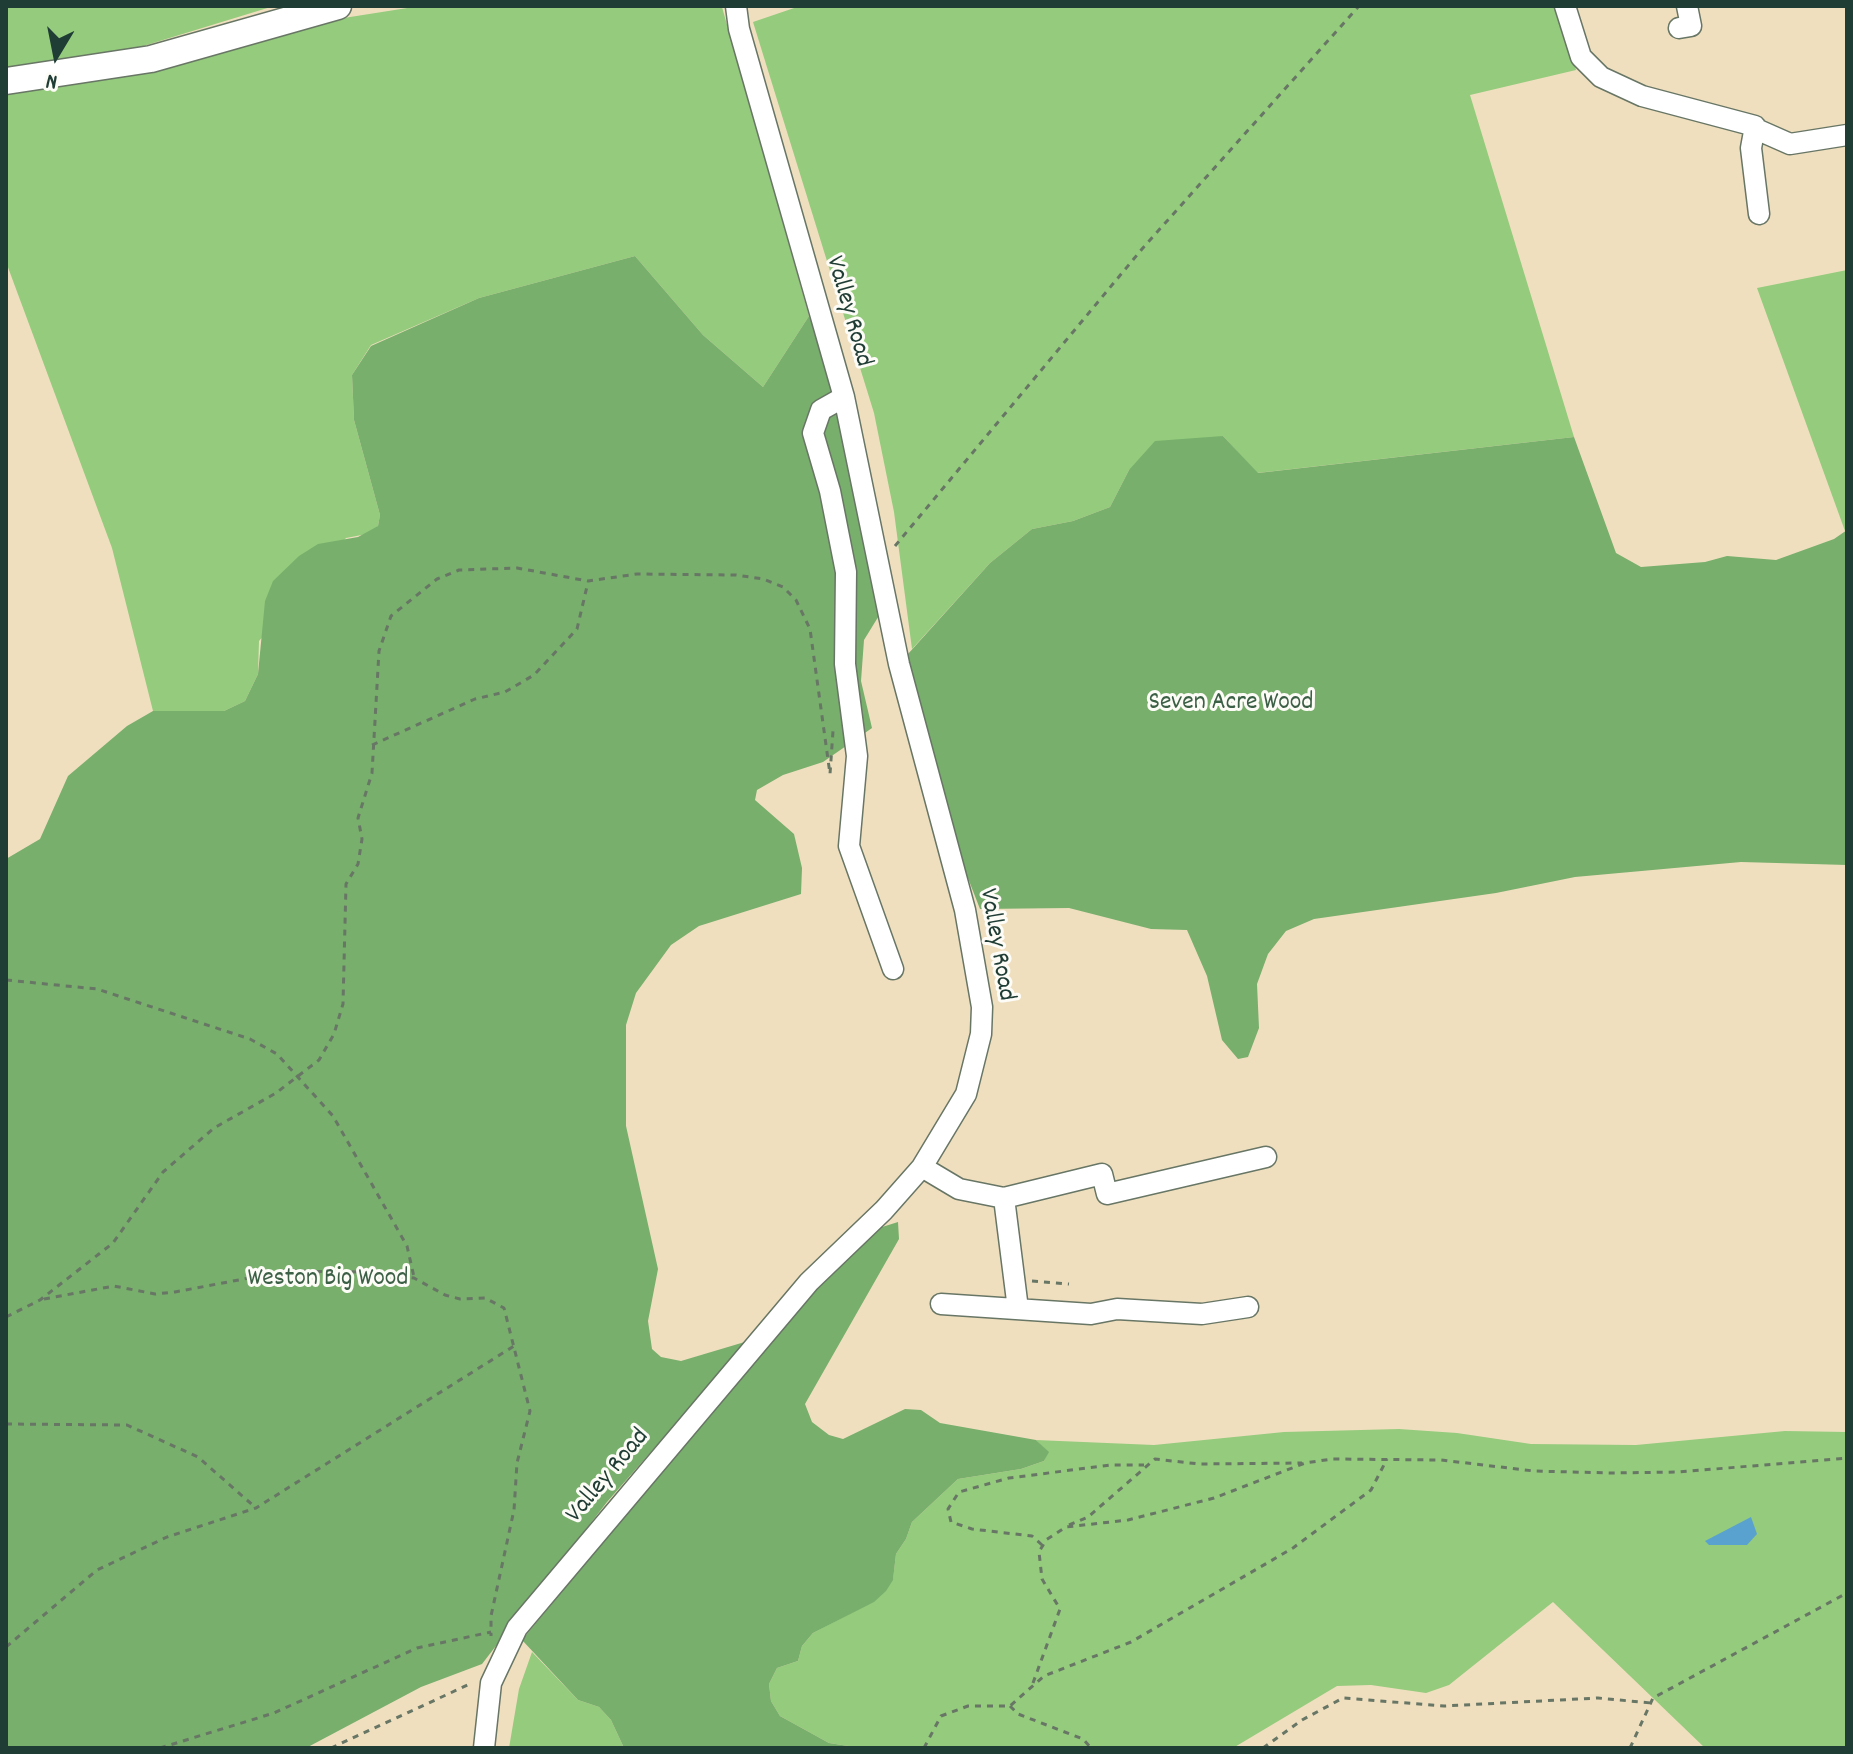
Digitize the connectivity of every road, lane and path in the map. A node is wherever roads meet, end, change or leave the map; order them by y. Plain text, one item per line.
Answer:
1 (338, 6) edge
2 (736, 6) edge
3 (1359, 6) edge
4 (1565, 6) edge
5 (1687, 6) edge
6 (1679, 28) dead end
7 (6, 81) edge
8 (1756, 129) junction
9 (1847, 135) edge
10 (1759, 214) dead end
11 (844, 397) junction
12 (880, 564) junction
13 (588, 581) junction
14 (833, 730) dead end
15 (372, 745) junction
16 (893, 969) dead end
17 (6, 980) edge
18 (299, 1076) junction
19 (1266, 1157) dead end
20 (922, 1167) junction
21 (1004, 1198) junction
22 (414, 1278) junction
23 (1016, 1280) junction
24 (1069, 1284) dead end
25 (40, 1300) junction
26 (941, 1304) dead end
27 (1248, 1307) dead end
28 (1018, 1309) junction
29 (6, 1317) edge
30 (514, 1346) junction
31 (6, 1424) edge
32 (1388, 1458) junction
33 (1847, 1458) edge
34 (1305, 1463) junction
35 (1144, 1465) junction
36 (256, 1508) junction
37 (1066, 1527) junction
38 (1042, 1545) junction
39 (1847, 1593) edge
40 (491, 1632) junction
41 (6, 1647) edge
42 (493, 1667) junction
43 (1033, 1683) junction
44 (1651, 1703) junction
45 (1010, 1706) junction
46 (160, 1748) edge
47 (331, 1748) edge
48 (484, 1748) edge
49 (924, 1748) edge
50 (1091, 1748) edge
51 (1263, 1748) edge
52 (1630, 1748) edge

1 - 7 main road
2 - 11 street, Valley Road
3 - 12 path
4 - 8 street
5 - 6 street
8 - 9 street
8 - 10 street
11 - 12 street, Valley Road
11 - 16 street
12 - 20 street, Valley Road
13 - 14 path
13 - 15 path
13 - 15 path
15 - 18 path
17 - 18 path
18 - 22 path
18 - 25 path
19 - 21 street
20 - 21 street
20 - 42 street, Valley Road
21 - 23 street
22 - 25 path
22 - 30 path
23 - 24 path
23 - 28 street
25 - 29 path
26 - 28 street
27 - 28 street
30 - 36 path
30 - 40 path
31 - 36 path
32 - 33 path
32 - 34 path
32 - 43 path
34 - 35 path
34 - 37 path
35 - 37 path
35 - 38 path
36 - 41 path
37 - 38 path
38 - 43 path
39 - 44 path
40 - 42 path
40 - 46 path
42 - 47 path
42 - 48 street, Valley Road
43 - 45 path
44 - 51 path
44 - 52 path
45 - 49 path
45 - 50 path

